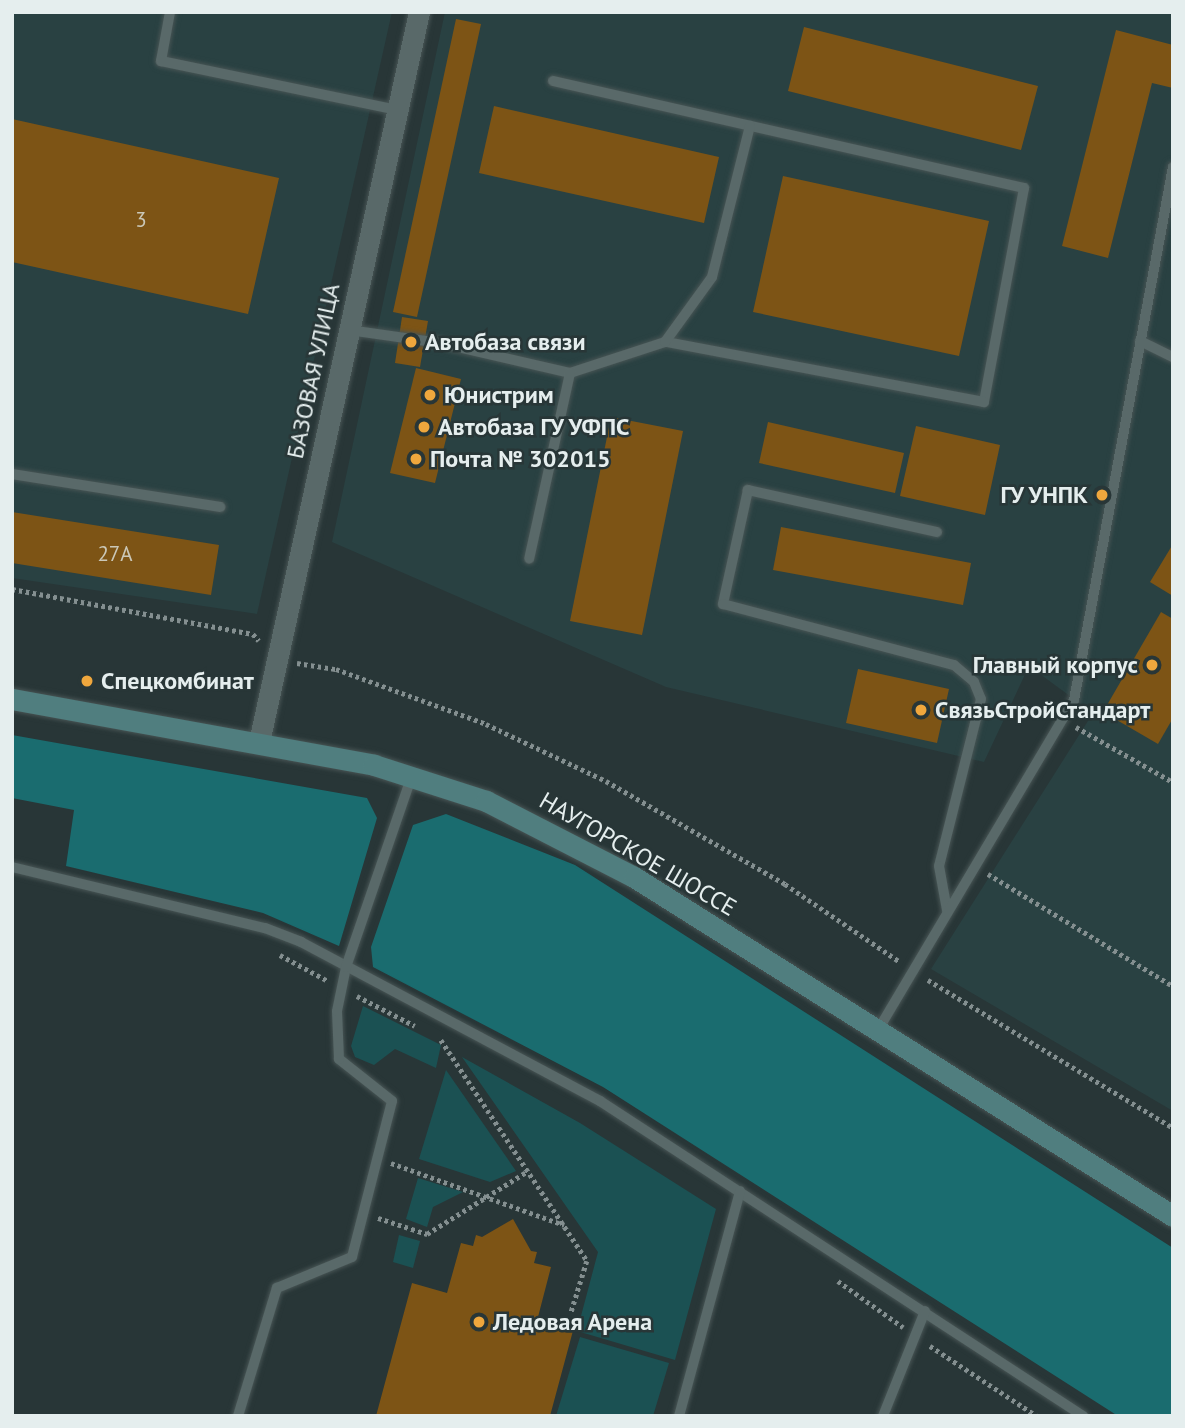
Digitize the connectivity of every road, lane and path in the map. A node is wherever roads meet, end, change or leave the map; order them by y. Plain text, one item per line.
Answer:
1 (170, 12) edge
2 (419, 12) edge
3 (553, 81) dead end
4 (398, 110) junction
5 (750, 125) junction
6 (1173, 167) edge
7 (349, 330) junction
8 (1140, 341) junction
9 (666, 342) junction
10 (1173, 357) edge
11 (570, 373) junction
12 (12, 474) edge
13 (220, 508) dead end
14 (937, 532) dead end
15 (528, 559) dead end
16 (12, 589) edge
17 (276, 660) junction
18 (12, 699) edge
19 (1061, 719) junction
20 (259, 742) junction
21 (412, 775) junction
22 (1173, 782) edge
23 (974, 865) junction
24 (12, 867) edge
25 (947, 911) junction
26 (346, 967) junction
27 (914, 971) junction
28 (1173, 986) edge
29 (878, 1030) junction
30 (1173, 1128) edge
31 (377, 1158) junction
32 (528, 1171) dead end
33 (740, 1191) junction
34 (485, 1194) junction
35 (363, 1213) junction
36 (1173, 1216) edge
37 (565, 1226) dead end
38 (925, 1311) junction
39 (237, 1416) edge
40 (679, 1416) edge
41 (883, 1416) edge
42 (1083, 1416) edge

1 - 4 lane
2 - 4 street, БАЗОВАЯ УЛИЦА
3 - 5 lane
4 - 7 street, БАЗОВАЯ УЛИЦА
5 - 9 lane
5 - 9 lane
6 - 8 lane
7 - 11 lane
7 - 17 street, БАЗОВАЯ УЛИЦА
8 - 10 lane
8 - 19 lane
9 - 11 lane
11 - 15 lane
12 - 13 lane
14 - 25 lane
16 - 17 path
17 - 20 street, БАЗОВАЯ УЛИЦА
17 - 27 path
18 - 20 main road, НАУГОРСКОЕ ШОССЕ
19 - 22 path
19 - 23 lane
20 - 21 main road, НАУГОРСКОЕ ШОССЕ
21 - 26 lane
21 - 29 main road, НАУГОРСКОЕ ШОССЕ
23 - 25 lane
23 - 28 path
24 - 26 lane
25 - 27 lane
26 - 31 lane
26 - 33 lane
27 - 29 lane
27 - 30 path
29 - 36 main road, НАУГОРСКОЕ ШОССЕ
31 - 34 path
31 - 35 lane
32 - 34 path
33 - 38 lane
33 - 40 lane
34 - 35 path
34 - 37 path
35 - 39 lane
38 - 41 lane
38 - 42 lane

